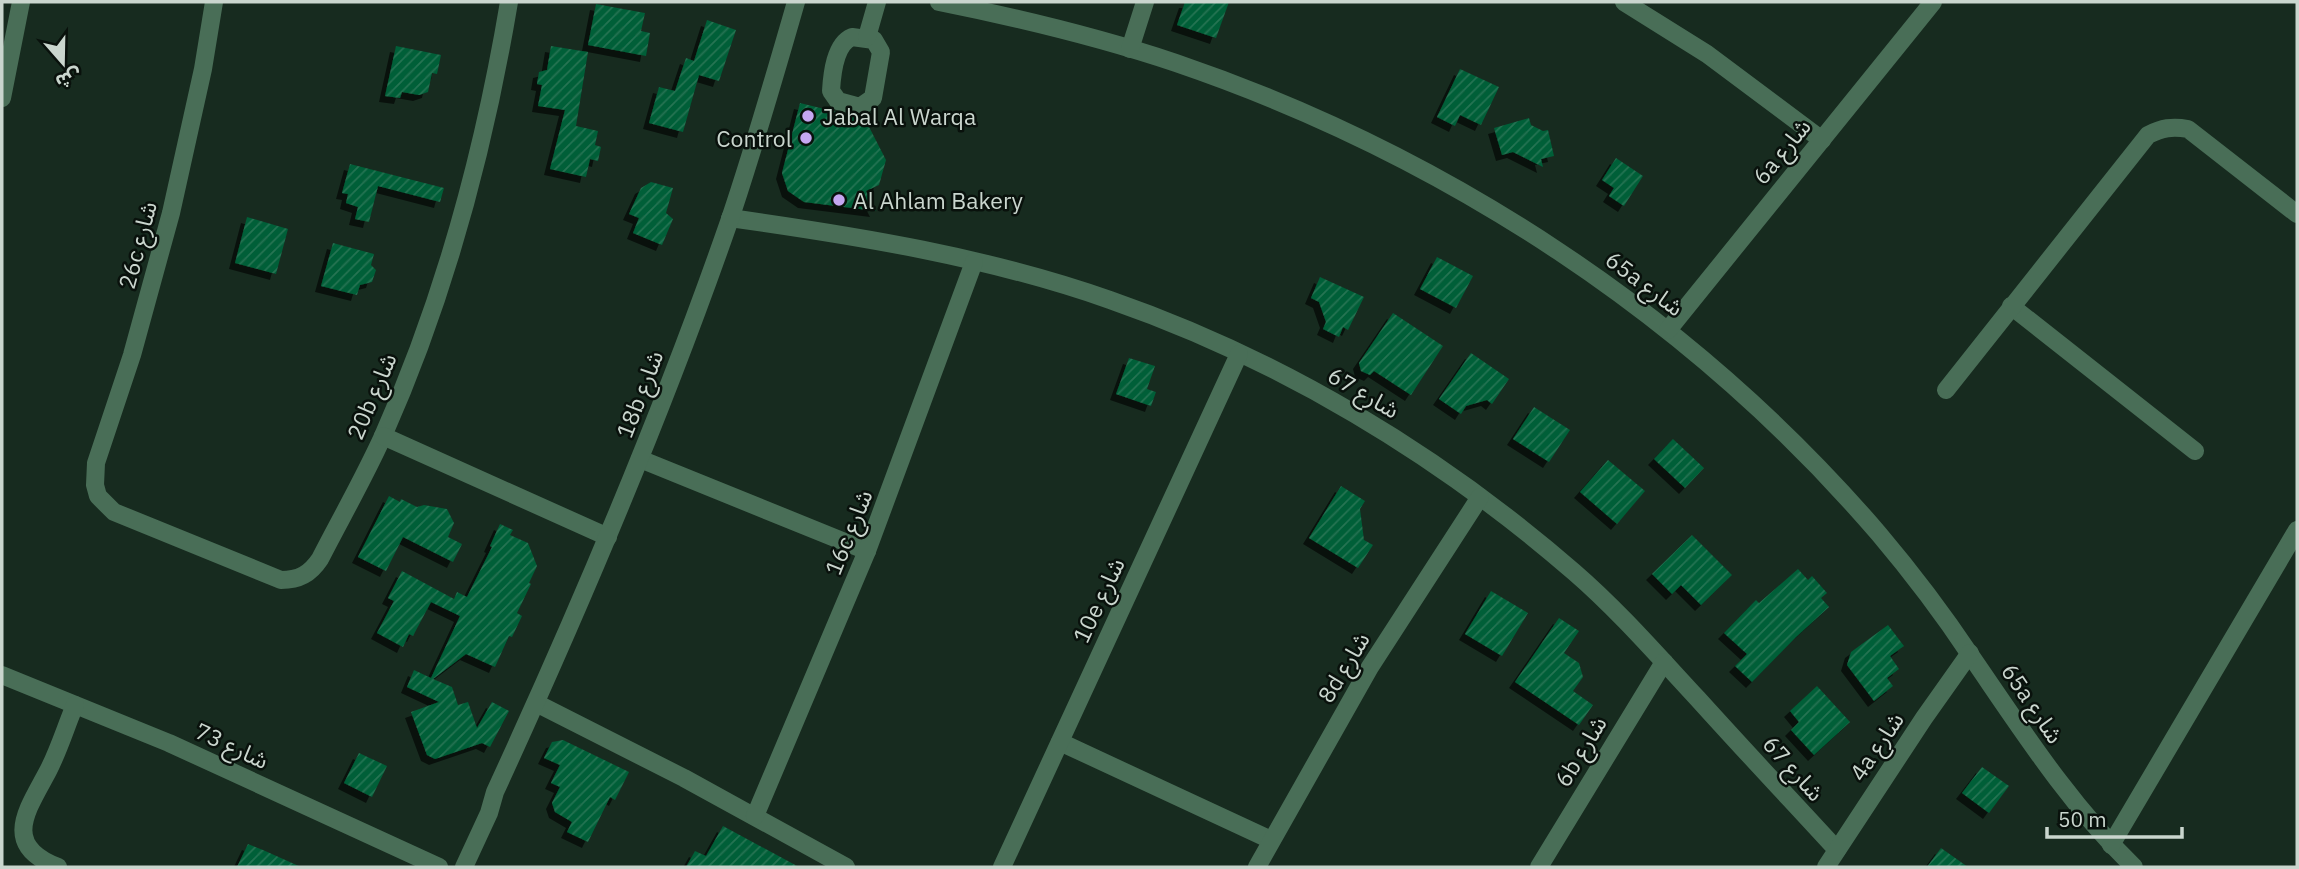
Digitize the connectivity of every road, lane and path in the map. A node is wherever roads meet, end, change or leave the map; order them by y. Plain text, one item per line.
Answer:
1 (21, 2) edge
2 (214, 2) edge
3 (509, 2) edge
4 (796, 2) edge
5 (877, 2) edge
6 (939, 2) edge
7 (1145, 2) edge
8 (1624, 2) edge
9 (1933, 2) edge
10 (867, 37) dead end
11 (1130, 49) junction
12 (2, 98) edge
13 (1822, 140) junction
14 (2297, 214) edge
15 (730, 218) junction
16 (974, 262) junction
17 (2011, 306) junction
18 (1668, 330) junction
19 (1239, 354) junction
20 (1946, 390) dead end
21 (383, 436) junction
22 (2195, 451) dead end
23 (640, 459) junction
24 (98, 496) joint
25 (1480, 497) junction
26 (2297, 530) edge
27 (608, 537) junction
28 (867, 551) junction
29 (1970, 653) junction
30 (1664, 662) junction
31 (2, 676) edge
32 (70, 702) junction
33 (536, 703) junction
34 (1060, 742) junction
35 (495, 792) junction
36 (755, 816) junction
37 (1271, 841) junction
38 (2111, 845) junction
39 (1836, 850) junction
40 (58, 867) edge
41 (439, 867) edge
42 (452, 867) edge
43 (464, 867) edge
44 (846, 867) edge
45 (1002, 867) edge
46 (1257, 867) edge
47 (1539, 867) edge
48 (1826, 867) edge
49 (2134, 867) edge

1 - 12 street
2 - 24 street, 26c شارع
3 - 21 street, 20b شارع
4 - 15 street, 18b شارع
5 - 10 street
6 - 11 street, 65a شارع
7 - 11 street
8 - 13 street
9 - 13 street, 6a شارع
11 - 18 street, 65a شارع
13 - 18 street, 6a شارع
14 - 17 street
15 - 16 street, شارع 67
15 - 23 street, 18b شارع
16 - 19 street, شارع 67
16 - 28 street, 16c شارع
17 - 20 street
17 - 22 street
18 - 29 street, 65a شارع
19 - 25 street, شارع 67
19 - 34 street, 10e شارع
21 - 24 street, 20b شارع
21 - 27 street
23 - 27 street, 18b شارع
23 - 28 street
25 - 30 street, شارع 67
25 - 37 street, 8d شارع
26 - 38 street
27 - 33 street, 18b شارع
28 - 36 street, 16c شارع
29 - 38 street, 65a شارع
29 - 39 street, 4a شارع
30 - 39 street, شارع 67
30 - 47 street, 6b شارع
31 - 32 street, شارع 73
32 - 40 street
32 - 41 street, شارع 73
33 - 35 street, 18b شارع
33 - 36 street
34 - 37 street
34 - 45 street, 10e شارع
35 - 42 street, 18b شارع
35 - 43 street, 18b شارع
36 - 44 street
37 - 46 street, 8d شارع
38 - 49 street, 65a شارع
39 - 48 street, 4a شارع

